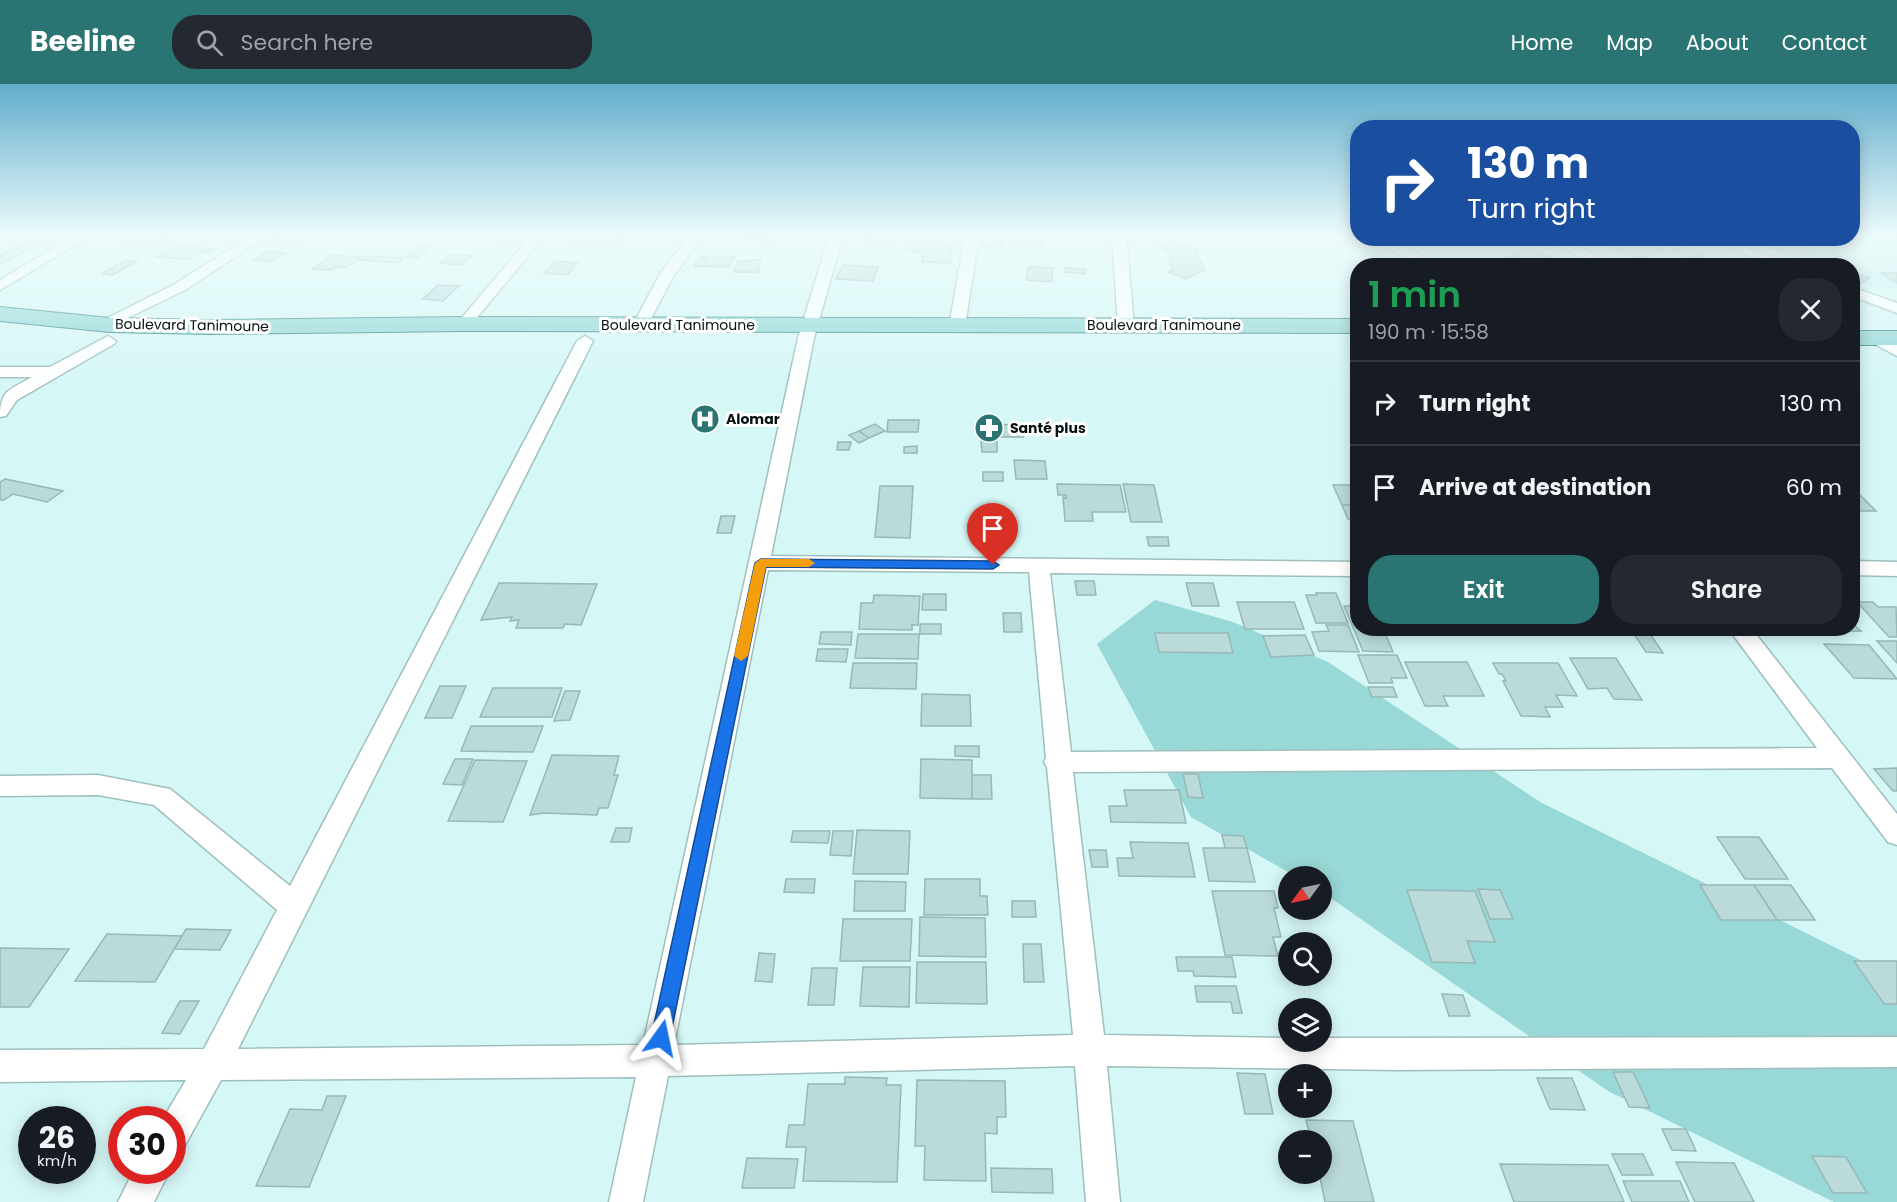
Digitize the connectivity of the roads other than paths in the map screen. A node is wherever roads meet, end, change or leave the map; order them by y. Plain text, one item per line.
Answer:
1 (178, 288) edge
2 (494, 288) edge
3 (660, 288) edge
4 (821, 288) edge
5 (963, 288) edge
6 (1123, 288) edge
7 (1860, 294) edge
8 (1860, 295) edge
9 (1897, 296) edge
10 (1897, 308) edge
11 (0, 314) edge
12 (464, 324) junction
13 (1860, 324) edge
14 (1897, 324) edge
15 (641, 326) junction
16 (957, 326) junction
17 (1126, 326) junction
18 (1350, 326) edge
19 (808, 331) junction
20 (106, 332) junction
21 (0, 335) edge
22 (1875, 338) edge
23 (1350, 339) edge
24 (585, 341) junction
25 (1897, 351) edge
26 (0, 372) edge
27 (50, 372) junction
28 (0, 412) edge
29 (761, 563) junction
30 (1040, 566) junction
31 (1860, 568) edge
32 (1350, 569) edge
33 (1897, 569) edge
34 (1745, 636) edge
35 (1839, 759) junction
36 (1057, 762) junction
37 (3, 788) edge
38 (1897, 834) edge
39 (292, 906) junction
40 (1092, 1050) junction
41 (1897, 1052) edge
42 (656, 1060) junction
43 (213, 1064) junction
44 (0, 1066) edge
45 (186, 1111) edge
46 (145, 1184) edge
47 (135, 1202) edge
48 (626, 1202) edge
49 (1103, 1202) edge

1 - 20 street
2 - 12 street
3 - 15 street
4 - 19 street
5 - 16 street
6 - 17 street
7 - 9 street
8 - 10 street
11 - 20 main road, Boulevard Tanimoune
12 - 15 main road, Boulevard Tanimoune
12 - 20 main road, Boulevard Tanimoune
13 - 14 main road
15 - 19 main road, Boulevard Tanimoune
16 - 17 main road, Boulevard Tanimoune
16 - 19 main road, Boulevard Tanimoune
17 - 18 main road, Boulevard Tanimoune
19 - 23 main road, Boulevard Tanimoune
19 - 24 main road, Boulevard Tanimoune
19 - 29 street
20 - 21 main road, Boulevard Tanimoune
20 - 24 main road, Boulevard Tanimoune
20 - 27 street
22 - 25 street
24 - 39 street
26 - 27 street
27 - 28 street
29 - 30 street
29 - 42 street
30 - 32 street
30 - 36 street
31 - 33 street
34 - 35 street
35 - 36 street
35 - 38 street
36 - 40 street
37 - 39 street
39 - 43 street
40 - 41 street
40 - 42 street
40 - 49 street
42 - 43 street
42 - 48 street
43 - 44 street
43 - 45 street
46 - 47 street

